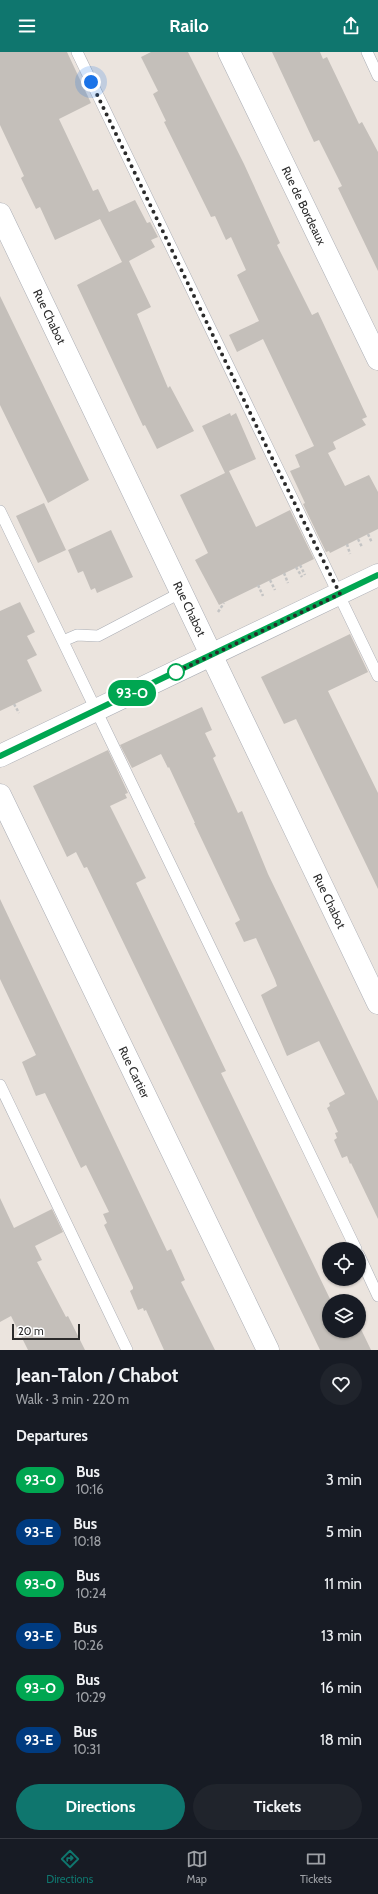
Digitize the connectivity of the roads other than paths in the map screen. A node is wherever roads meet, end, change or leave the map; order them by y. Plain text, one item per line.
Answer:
1 (77, 52) edge
2 (230, 52) edge
3 (366, 52) edge
4 (378, 76) edge
5 (0, 214) edge
6 (378, 359) edge
7 (0, 510) edge
8 (378, 575) edge
9 (182, 592) junction
10 (340, 594) junction
11 (63, 641) junction
12 (212, 655) junction
13 (378, 676) edge
14 (96, 710) junction
15 (0, 756) edge
16 (0, 795) edge
17 (378, 1004) edge
18 (0, 1085) edge
19 (353, 1242) edge
20 (366, 1270) edge
21 (378, 1296) edge
22 (127, 1350) edge
23 (268, 1350) edge

1 - 10 lane
2 - 6 street, Rue de Bordeaux
3 - 4 lane
5 - 9 street, Rue Chabot
7 - 11 lane
8 - 10 street
9 - 11 lane
9 - 12 street, Rue Chabot
10 - 12 street
10 - 13 lane
11 - 14 lane
12 - 14 street
12 - 17 street, Rue Chabot
14 - 15 street
14 - 19 lane
16 - 23 street, Rue Cartier
18 - 22 lane
20 - 21 lane

